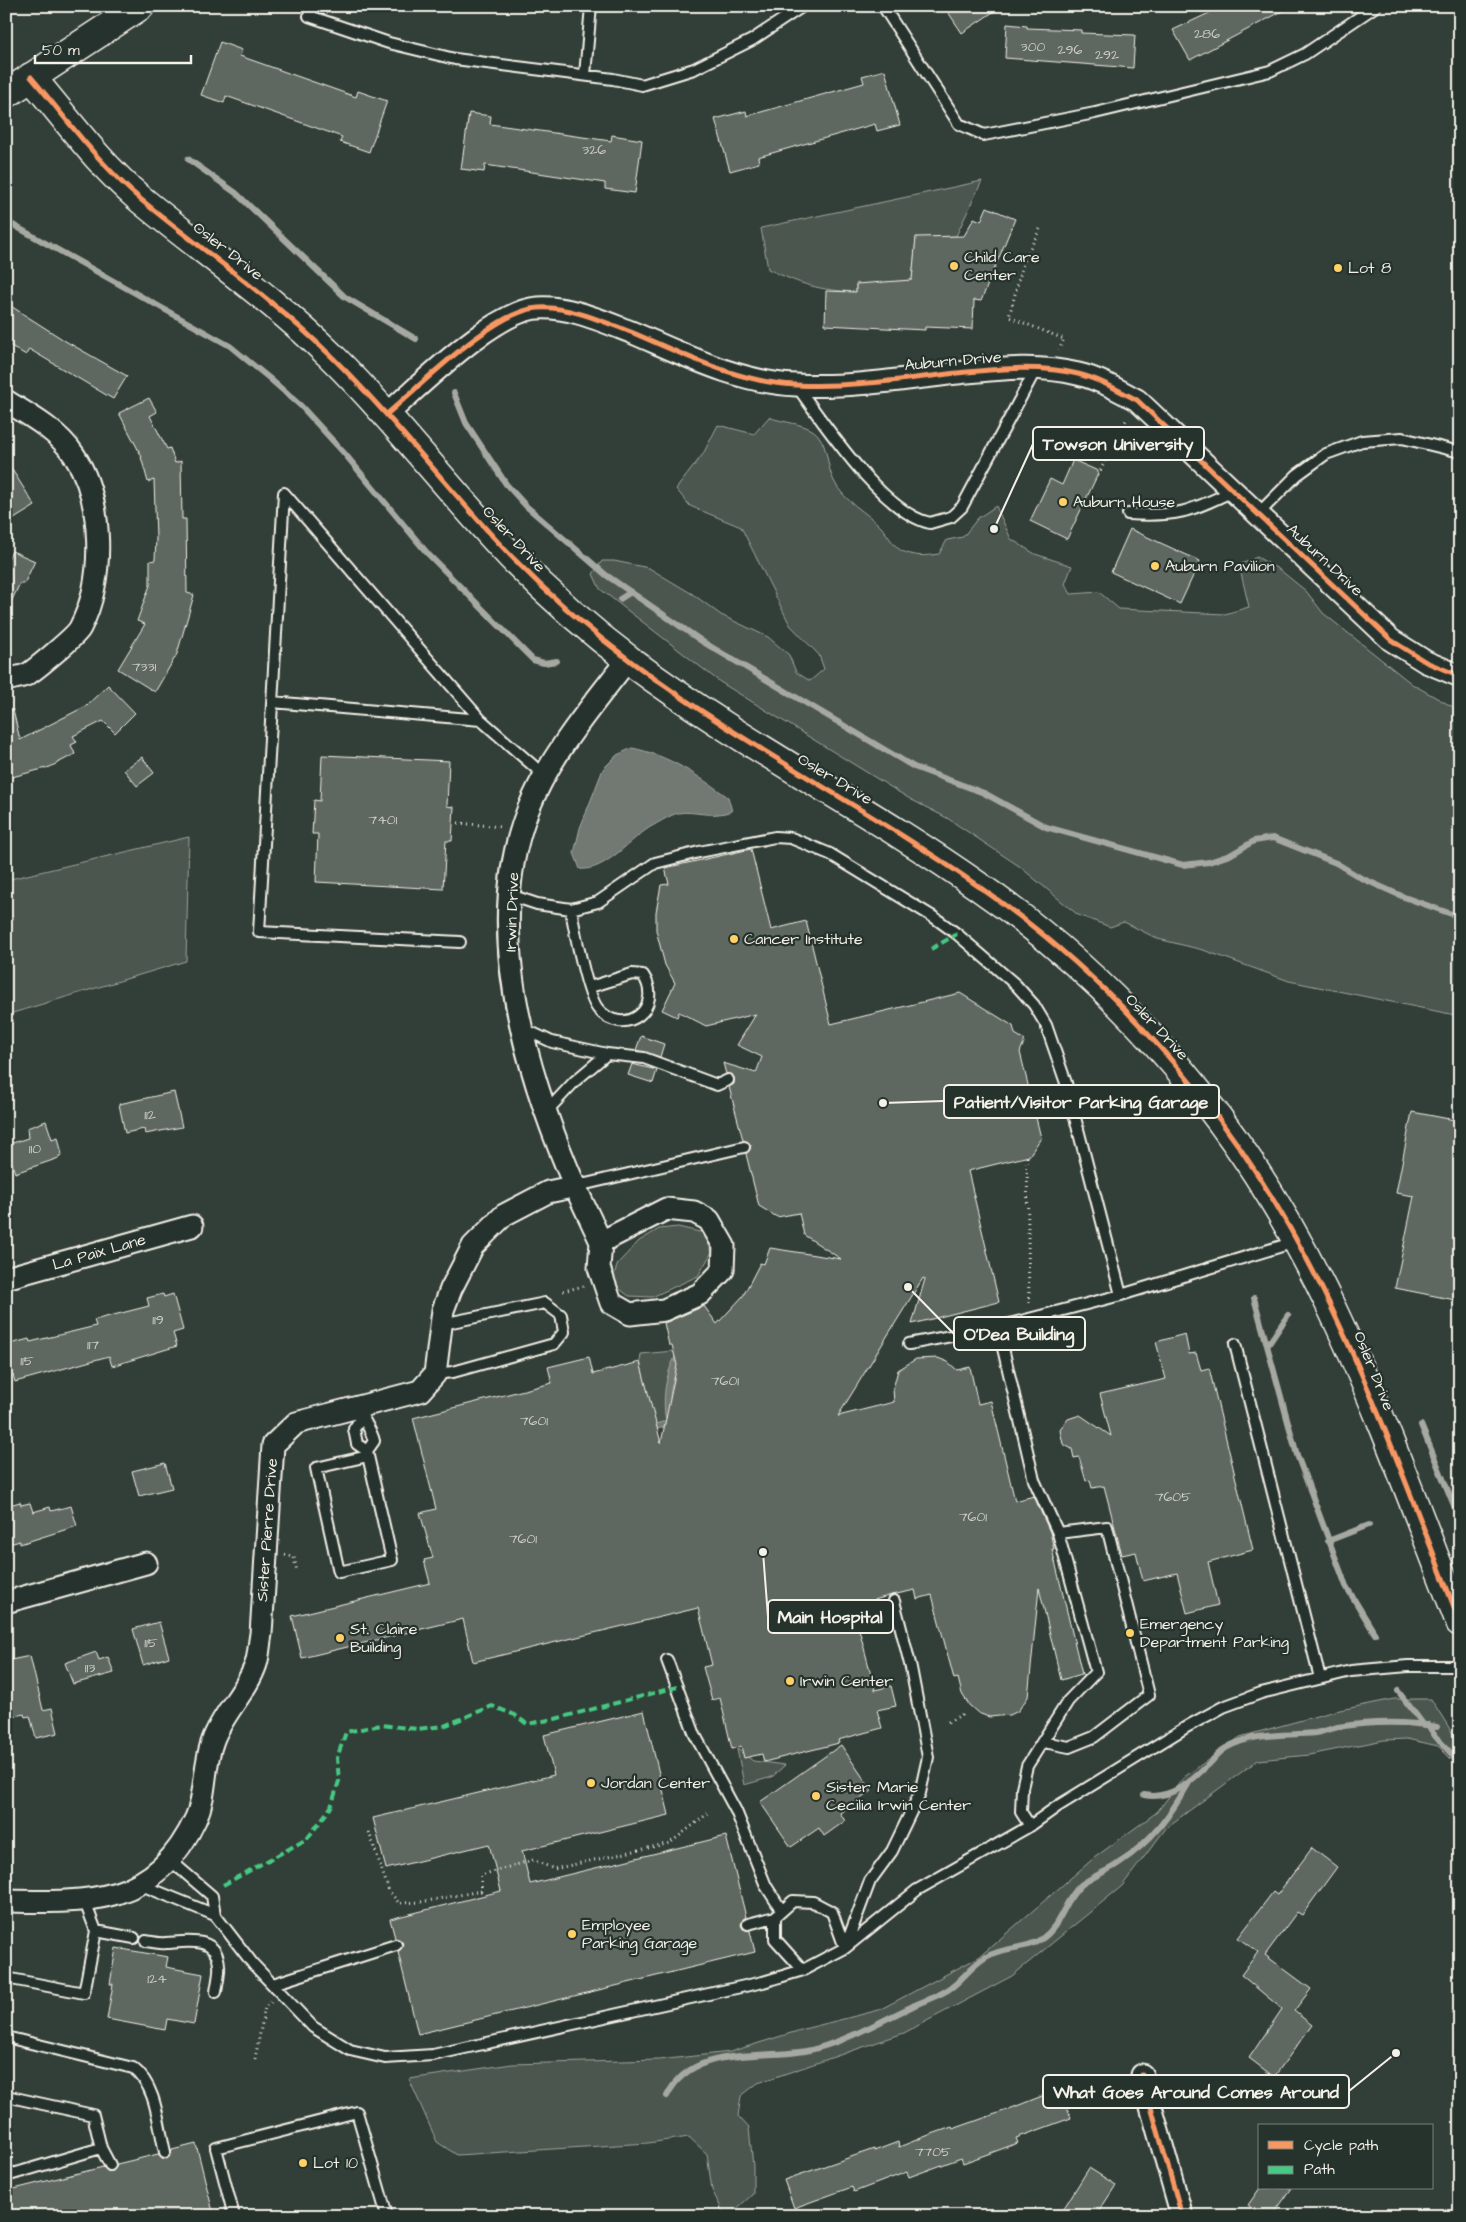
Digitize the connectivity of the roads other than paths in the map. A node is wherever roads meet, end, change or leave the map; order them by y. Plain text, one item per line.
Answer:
1 (140, 6) edge
2 (313, 6) edge
3 (591, 6) edge
4 (803, 6) edge
5 (883, 6) edge
6 (1376, 6) edge
7 (585, 75) junction
8 (31, 77) junction
9 (6, 94) edge
10 (1043, 369) junction
11 (796, 385) junction
12 (6, 401) edge
13 (388, 414) junction
14 (1460, 452) edge
15 (1233, 491) junction
16 (1128, 514) dead end
17 (1258, 514) junction
18 (628, 659) junction
19 (1460, 676) edge
20 (6, 680) edge
21 (272, 702) junction
22 (482, 720) junction
23 (545, 776) junction
24 (510, 895) junction
25 (571, 909) junction
26 (460, 942) dead end
27 (590, 987) junction
28 (522, 1028) junction
29 (607, 1054) junction
30 (728, 1080) dead end
31 (546, 1112) junction
32 (744, 1147) dead end
33 (577, 1186) junction
34 (192, 1226) dead end
35 (1299, 1241) junction
36 (601, 1242) junction
37 (6, 1278) edge
38 (1120, 1295) junction
39 (442, 1324) junction
40 (998, 1327) junction
41 (909, 1344) dead end
42 (1235, 1344) dead end
43 (434, 1374) junction
44 (360, 1412) junction
45 (368, 1453) junction
46 (1058, 1533) junction
47 (146, 1562) dead end
48 (894, 1601) dead end
49 (6, 1602) edge
50 (1460, 1622) edge
51 (667, 1660) dead end
52 (1460, 1666) edge
53 (1320, 1678) junction
54 (1044, 1742) junction
55 (1030, 1826) junction
56 (170, 1860) junction
57 (139, 1884) junction
58 (6, 1901) edge
59 (85, 1902) junction
60 (778, 1914) junction
61 (215, 1915) junction
62 (748, 1924) dead end
63 (96, 1931) junction
64 (134, 1938) dead end
65 (146, 1941) dead end
66 (396, 1945) dead end
67 (845, 1948) junction
68 (803, 1970) junction
69 (6, 1978) edge
70 (273, 1984) junction
71 (216, 1992) dead end
72 (6, 2038) edge
73 (1142, 2075) dead end
74 (6, 2096) edge
75 (101, 2148) junction
76 (164, 2152) dead end
77 (110, 2165) dead end
78 (6, 2169) edge
79 (234, 2216) edge
80 (387, 2216) edge
81 (1182, 2216) edge

1 - 8 street
2 - 7 lane
3 - 7 lane
4 - 7 lane
5 - 6 lane
8 - 9 street
8 - 13 street, Osler Drive
10 - 11 street, Auburn Drive
10 - 11 lane
10 - 15 street, Auburn Drive
11 - 13 street, Auburn Drive
12 - 20 street
13 - 18 street, Osler Drive
14 - 17 lane
15 - 16 lane
15 - 17 street, Auburn Drive
17 - 19 street, Auburn Drive
18 - 23 street, Irwin Drive
18 - 35 street, Osler Drive
21 - 22 lane
21 - 22 lane
21 - 26 lane
22 - 23 lane
23 - 24 street, Irwin Drive
24 - 25 lane
24 - 28 street, Irwin Drive
25 - 27 lane
25 - 38 lane
27 - 27 lane
28 - 29 lane
28 - 31 street, Irwin Drive
29 - 30 lane
29 - 31 lane
31 - 33 street, Irwin Drive
32 - 33 lane
33 - 36 street, Irwin Drive
33 - 39 street
34 - 37 street, La Paix Lane
35 - 38 lane
35 - 50 street, Osler Drive
36 - 36 street
38 - 40 lane
39 - 43 street
39 - 43 lane
40 - 41 lane
40 - 46 lane
42 - 53 lane
43 - 44 street, Sister Pierre Drive
44 - 45 lane
44 - 45 lane
44 - 56 street, Sister Pierre Drive
45 - 45 lane
46 - 54 lane
46 - 54 lane
47 - 49 street
48 - 67 lane
51 - 60 lane
52 - 53 lane
53 - 55 lane
54 - 55 lane
55 - 67 lane
56 - 57 street, Sister Pierre Drive
56 - 61 lane
57 - 59 street, Sister Pierre Drive
57 - 61 lane
58 - 59 street, Sister Pierre Drive
59 - 63 lane
60 - 62 lane
60 - 67 lane
60 - 68 lane
61 - 70 lane
63 - 64 lane
63 - 69 lane
65 - 71 lane
66 - 70 lane
67 - 68 lane
68 - 70 lane
72 - 76 lane
73 - 81 street
74 - 75 lane
75 - 77 lane
75 - 78 lane
79 - 80 lane

